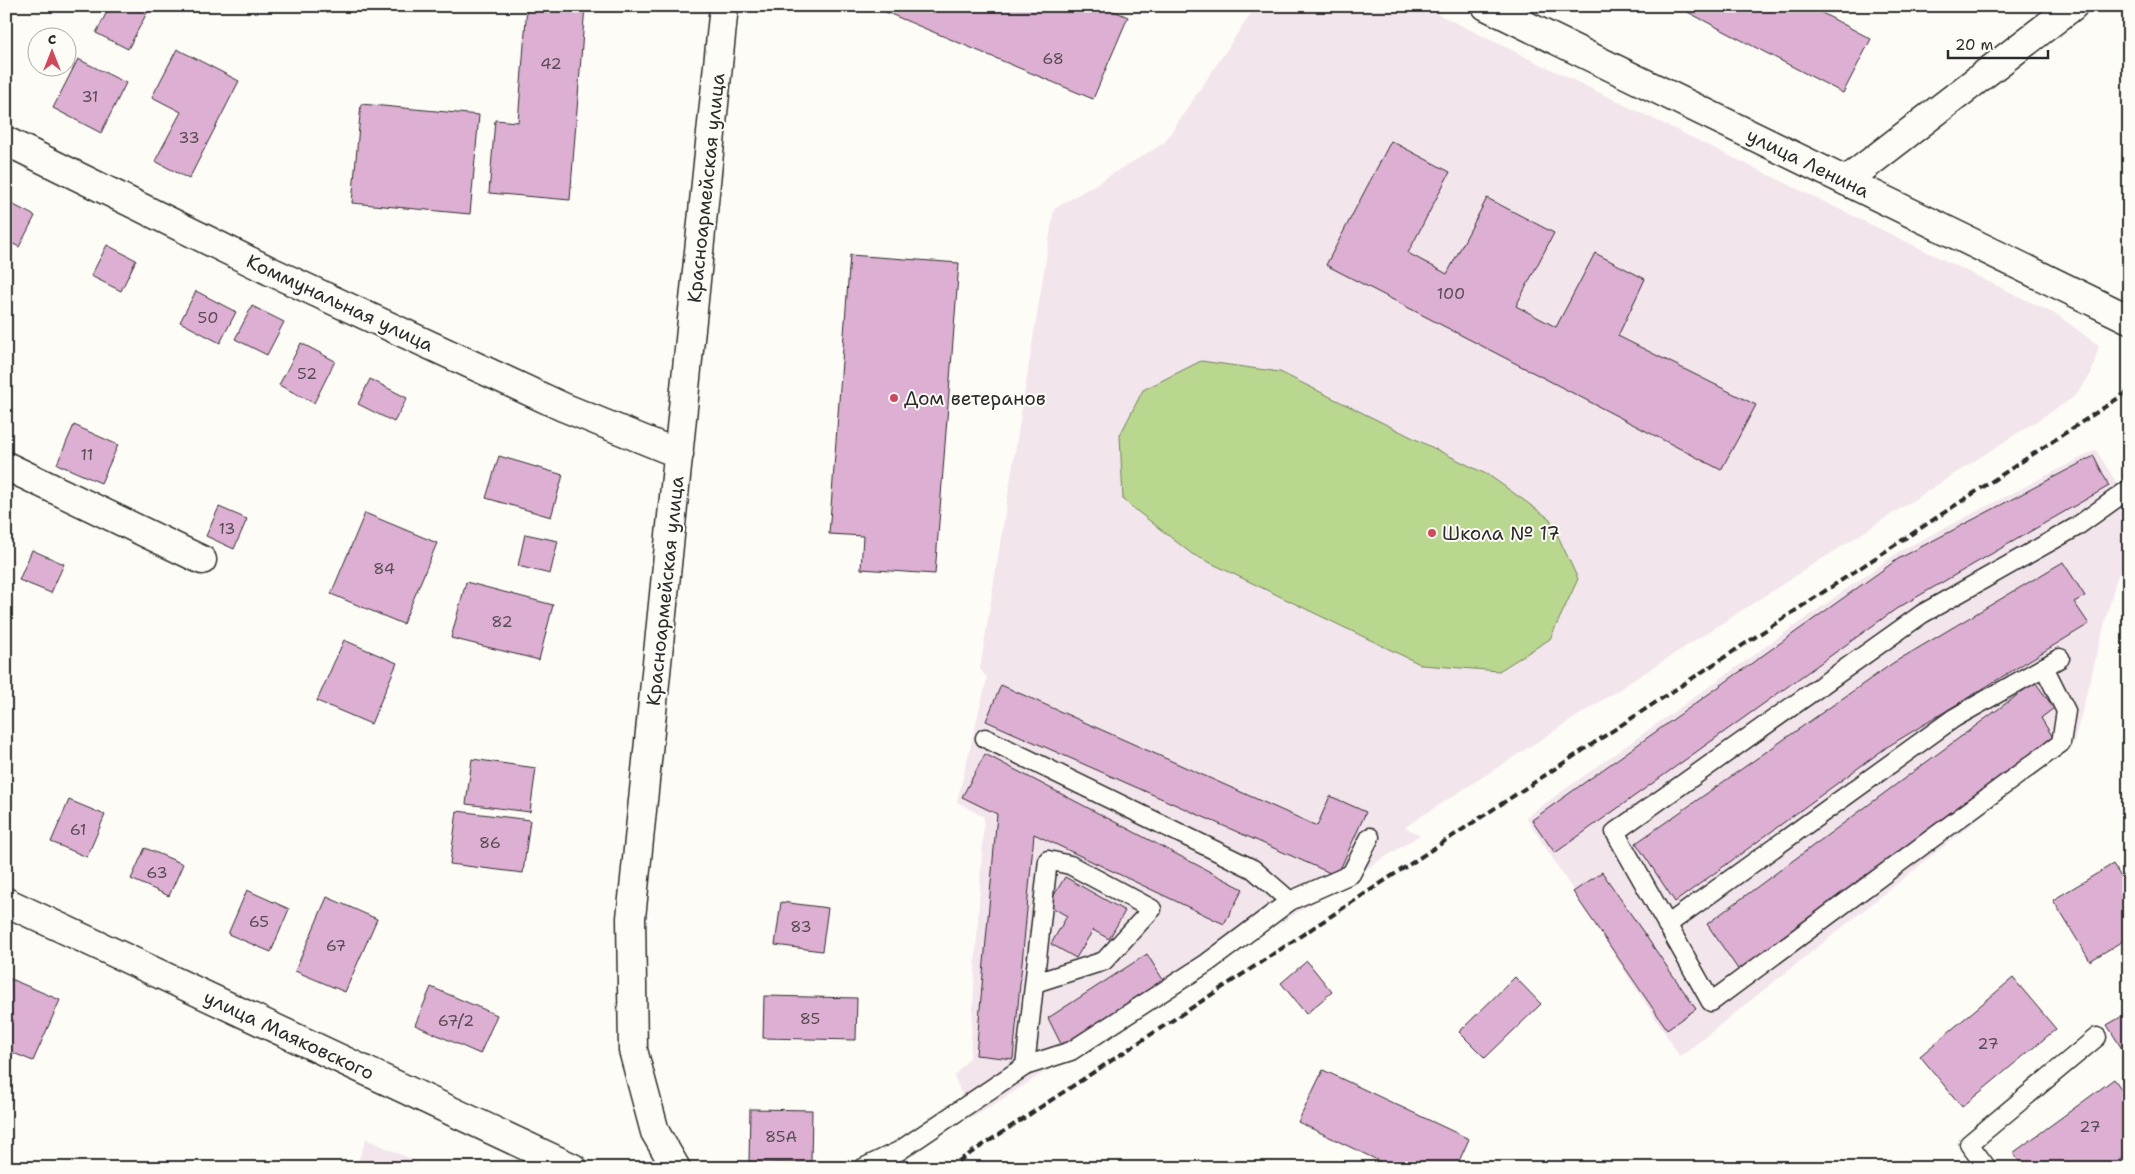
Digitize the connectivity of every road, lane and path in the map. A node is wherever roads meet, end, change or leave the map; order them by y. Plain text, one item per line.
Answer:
1 (724, 6) edge
2 (1486, 6) edge
3 (2073, 6) edge
4 (6, 141) edge
5 (1846, 181) junction
6 (2129, 319) edge
7 (679, 454) junction
8 (6, 466) edge
9 (2129, 489) edge
10 (202, 560) dead end
11 (2060, 658) dead end
12 (2044, 667) junction
13 (985, 738) dead end
14 (1370, 837) dead end
15 (1290, 901) junction
16 (6, 902) edge
17 (1667, 925) junction
18 (1035, 983) junction
19 (2097, 1036) dead end
20 (1025, 1066) junction
21 (573, 1168) edge
22 (676, 1168) edge
23 (864, 1168) edge
24 (1987, 1168) edge

1 - 7 street, Красноармейская улица
2 - 5 street, улица Ленина
3 - 5 street
4 - 7 street, Коммунальная улица
5 - 6 street, улица Ленина
7 - 22 street, Красноармейская улица
8 - 10 street
9 - 17 lane
11 - 12 lane
12 - 17 lane
12 - 17 lane
13 - 15 lane
14 - 15 lane
15 - 20 lane
16 - 21 street, улица Маяковского
18 - 18 lane
18 - 20 lane
19 - 24 lane
20 - 23 lane

